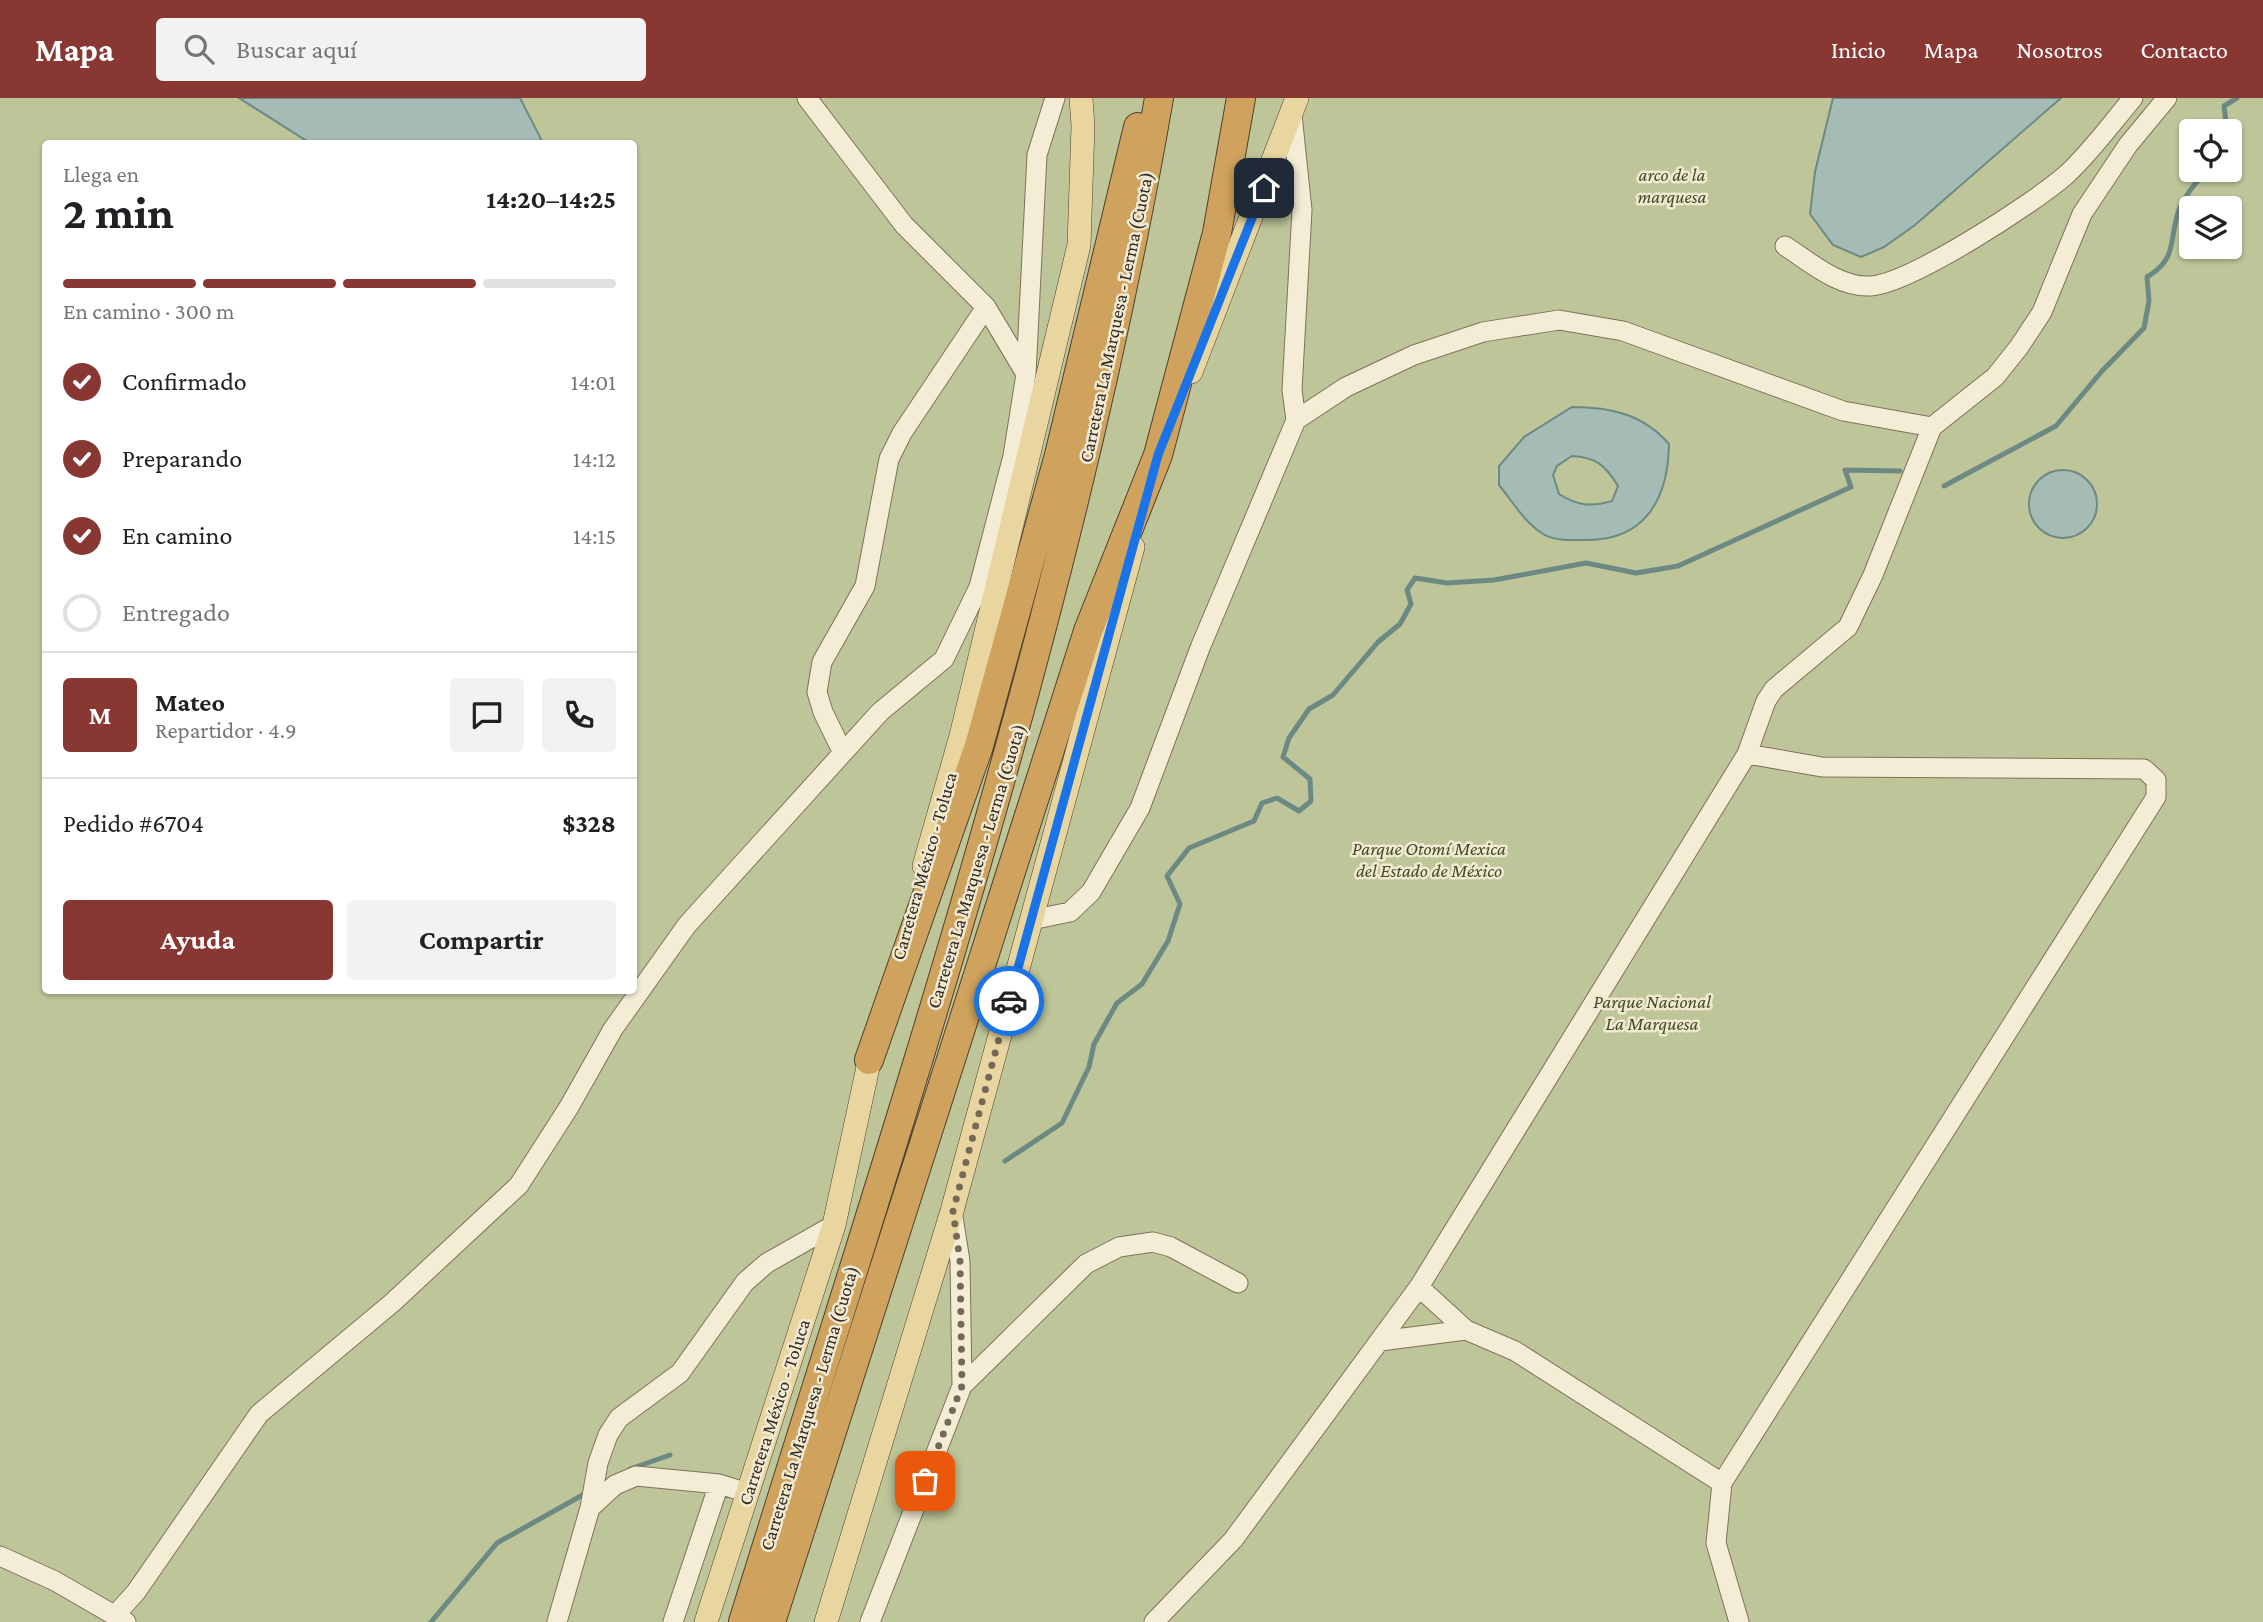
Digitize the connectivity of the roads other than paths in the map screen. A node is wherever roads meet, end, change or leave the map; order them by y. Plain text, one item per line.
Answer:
1 (807, 98) edge
2 (1055, 98) edge
3 (1081, 98) edge
4 (1148, 98) edge
5 (1159, 98) edge
6 (1241, 98) edge
7 (2133, 98) edge
8 (2167, 98) edge
9 (1295, 107) edge
10 (1785, 246) dead end
11 (986, 307) junction
12 (1026, 374) junction
13 (1043, 402) junction
14 (1296, 420) junction
15 (1932, 427) junction
16 (1158, 455) junction
17 (843, 753) junction
18 (1747, 754) junction
19 (1031, 920) junction
20 (869, 1060) junction
21 (953, 1211) junction
22 (834, 1225) junction
23 (1238, 1283) dead end
24 (1419, 1287) junction
25 (1466, 1330) junction
26 (1380, 1340) junction
27 (962, 1386) junction
28 (1722, 1483) junction
29 (719, 1484) junction
30 (748, 1493) junction
31 (591, 1502) junction
32 (0, 1556) edge
33 (121, 1618) edge
34 (557, 1622) edge
35 (673, 1622) edge
36 (706, 1622) edge
37 (743, 1622) edge
38 (771, 1622) edge
39 (826, 1622) edge
40 (870, 1622) edge
41 (1154, 1622) edge
42 (1739, 1622) edge

1 - 11 street
2 - 12 street
3 - 13 main road, Carretera México - Toluca
4 - 20 highway
5 - 37 highway, Carretera La Marquesa - Lerma (Cuota)
6 - 16 highway, Carretera La Marquesa - Lerma (Cuota)
7 - 10 street
8 - 15 street
9 - 14 street
9 - 16 main road
11 - 12 street
11 - 17 street
12 - 13 street
12 - 17 street
13 - 20 main road, Carretera México - Toluca
14 - 15 street
14 - 19 street
15 - 18 street
16 - 19 main road
16 - 38 highway, Carretera La Marquesa - Lerma (Cuota)
17 - 33 street
18 - 24 street
18 - 28 street
19 - 21 main road
20 - 22 main road, Carretera México - Toluca
21 - 27 street
21 - 39 main road
22 - 30 main road, Carretera México - Toluca
22 - 31 street
23 - 27 street
24 - 25 street
24 - 26 street
25 - 26 street
25 - 28 street
26 - 41 street
27 - 40 street
28 - 42 street
29 - 30 street
29 - 31 street
29 - 35 street
30 - 36 main road, Carretera México - Toluca
31 - 34 street
32 - 33 street

